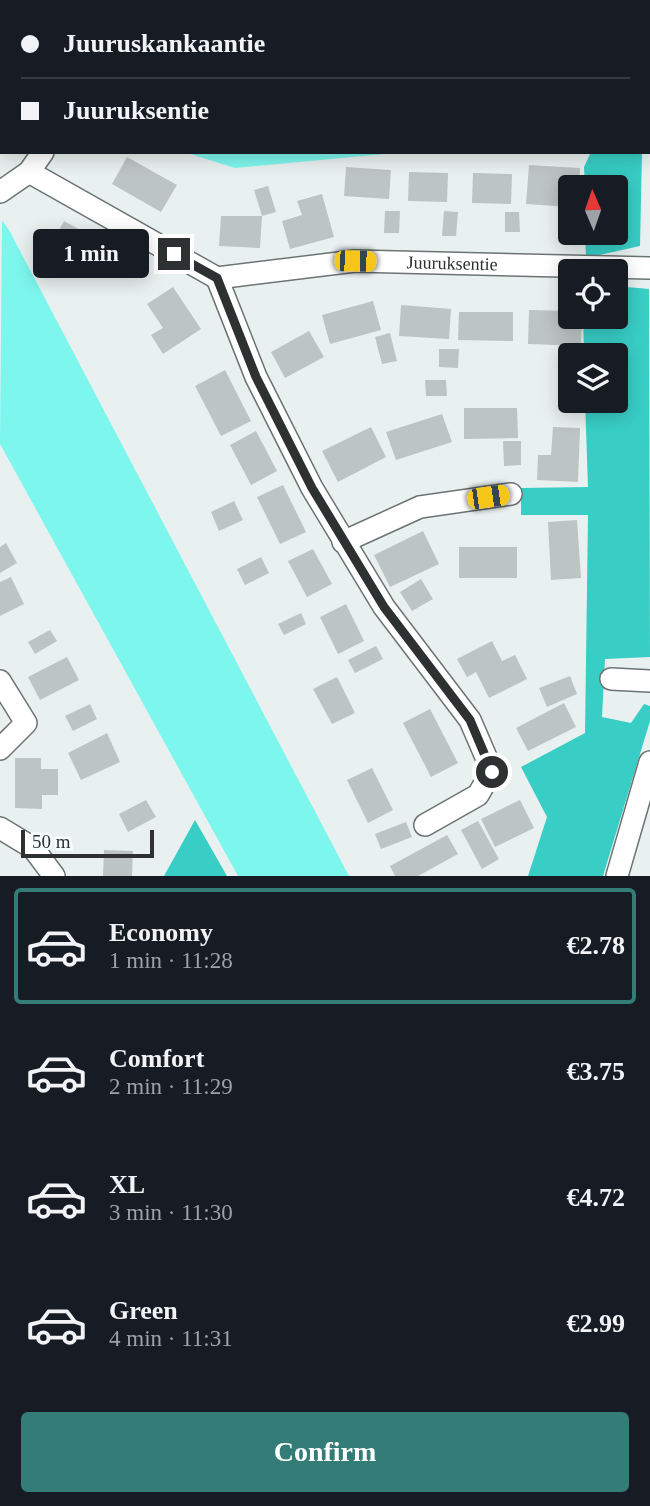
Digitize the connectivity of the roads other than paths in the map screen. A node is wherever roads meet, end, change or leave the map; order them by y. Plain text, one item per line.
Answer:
1 (42, 154) edge
2 (29, 172) junction
3 (0, 192) edge
4 (650, 268) edge
5 (217, 278) junction
6 (511, 494) dead end
7 (343, 542) junction
8 (611, 679) dead end
9 (0, 681) edge
10 (650, 681) edge
11 (0, 749) edge
12 (650, 762) edge
13 (425, 825) dead end
14 (0, 828) edge
15 (54, 876) edge
16 (617, 876) edge

1 - 2 street
2 - 3 street
2 - 5 street
4 - 5 street, Juuruksentie
5 - 7 street
6 - 7 street
7 - 13 street
8 - 10 street
9 - 11 street
12 - 16 street
14 - 15 street

